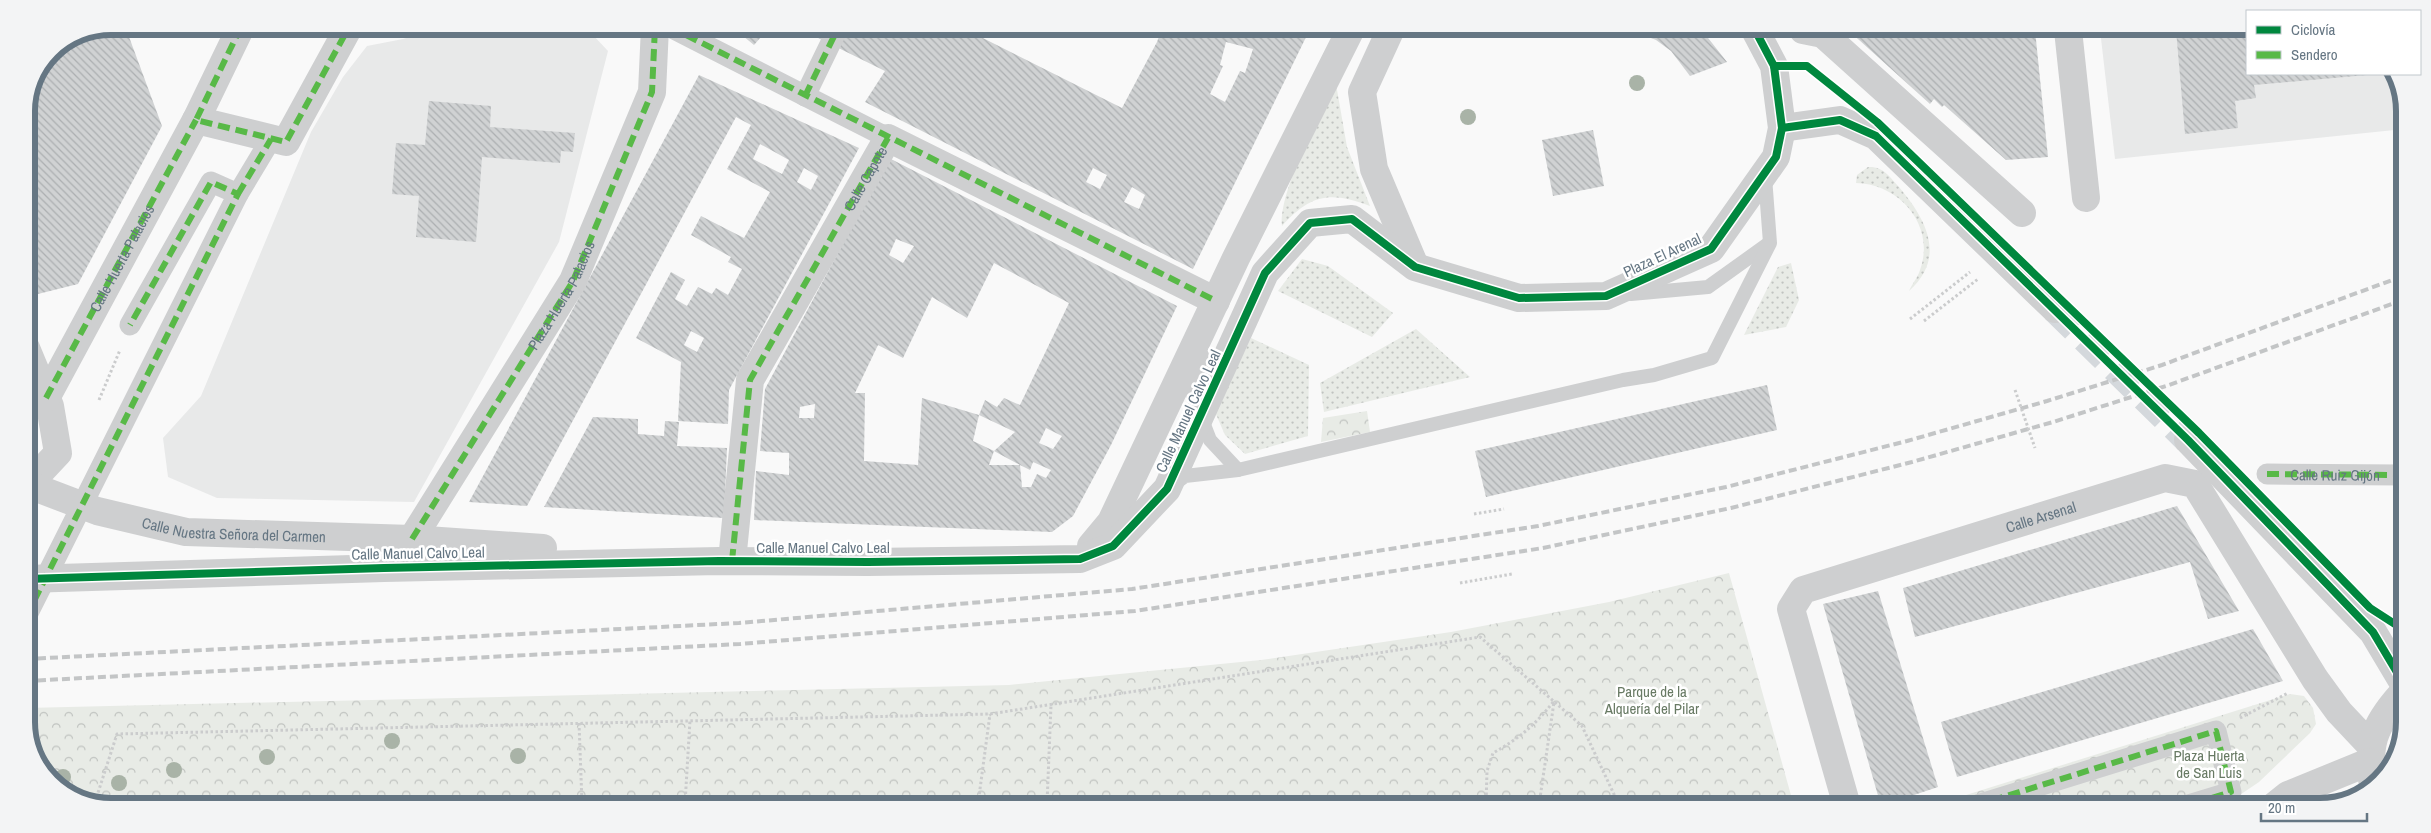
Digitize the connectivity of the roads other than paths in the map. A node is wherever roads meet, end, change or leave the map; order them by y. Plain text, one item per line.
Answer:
1 (236, 35) edge
2 (345, 35) edge
3 (655, 35) edge
4 (686, 35) edge
5 (835, 35) edge
6 (1348, 35) edge
7 (1388, 35) edge
8 (1758, 35) edge
9 (1824, 35) edge
10 (2069, 35) edge
11 (805, 96) junction
12 (196, 120) junction
13 (1782, 128) junction
14 (888, 138) junction
15 (271, 139) junction
16 (1765, 176) junction
17 (238, 194) junction
18 (2086, 198) dead end
19 (2022, 213) dead end
20 (1770, 243) junction
21 (1415, 267) junction
22 (1606, 296) junction
23 (1216, 301) junction
24 (2055, 309) tunnel mouth
25 (130, 325) road end
26 (35, 370) edge
27 (46, 398) junction
28 (1201, 417) junction
29 (2188, 440) tunnel mouth
30 (1238, 470) junction
31 (2267, 474) dead end
32 (2396, 476) edge
33 (35, 477) edge
34 (35, 489) edge
35 (1167, 489) junction
36 (412, 539) junction
37 (1080, 559) junction
38 (725, 561) junction
39 (384, 568) junction
40 (35, 579) edge
41 (35, 599) edge
42 (2396, 671) edge
43 (2396, 700) edge
44 (2371, 765) edge
45 (1846, 798) edge
46 (2000, 798) edge
47 (2211, 798) edge
48 (2283, 798) edge

1 - 12 street
2 - 15 street
3 - 36 street, Plaza Huerta Palacios
4 - 11 street
5 - 11 street
6 - 23 street, Calle Manuel Calvo Leal
7 - 21 street
8 - 13 street, Plaza El Arenal
9 - 19 street
10 - 18 street
11 - 14 street
12 - 15 street
12 - 27 street, Calle Huerta Palacios
13 - 16 street, Plaza El Arenal
13 - 24 street
14 - 23 street, Calle Capote
14 - 38 street, Calle Capote
15 - 17 street
16 - 20 lane
16 - 22 street, Plaza El Arenal
17 - 25 street, bridge
17 - 41 street, bridge
20 - 22 lane
20 - 30 lane
21 - 22 street, Plaza El Arenal
21 - 28 street, Calle Manuel Calvo Leal
23 - 28 lane
23 - 37 street, Calle Manuel Calvo Leal
26 - 27 street
27 - 33 street
28 - 30 lane
28 - 35 street, Calle Manuel Calvo Leal
29 - 42 street
30 - 35 lane
31 - 32 street, Calle Ruiz Gijón
34 - 36 street, Calle Nuestra Señora del Carmen
35 - 37 street, Calle Manuel Calvo Leal
36 - 38 street, Calle Nuestra Señora del Carmen
36 - 39 street, Plaza Huerta Palacios
37 - 38 street, Calle Manuel Calvo Leal
38 - 39 street, Calle Manuel Calvo Leal
39 - 40 street, Calle Manuel Calvo Leal
43 - 44 street
44 - 45 street, Calle Arsenal
44 - 48 street
46 - 47 street

